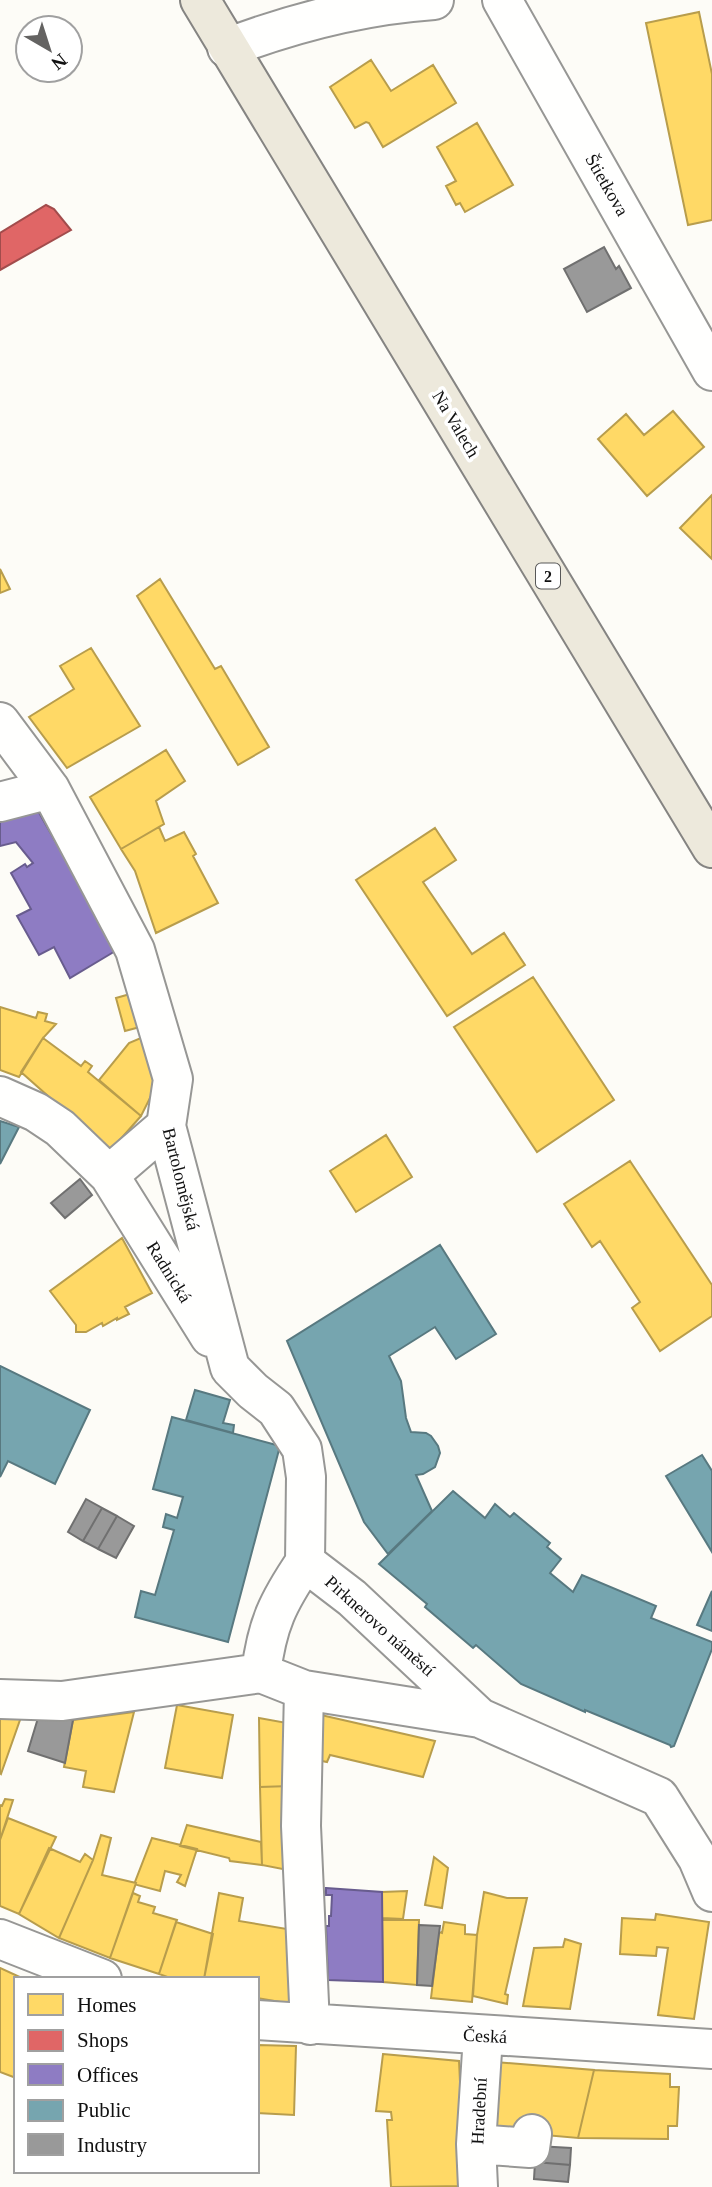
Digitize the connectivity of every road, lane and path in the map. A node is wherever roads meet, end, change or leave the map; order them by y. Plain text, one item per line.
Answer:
1 (200, 0) edge
2 (434, 0) edge
3 (502, 0) edge
4 (227, 48) junction
5 (712, 371) edge
6 (0, 722) edge
7 (50, 789) junction
8 (0, 802) edge
9 (712, 848) edge
10 (0, 1096) edge
11 (166, 1126) junction
12 (109, 1175) junction
13 (230, 1368) junction
14 (305, 1562) junction
15 (261, 1673) junction
16 (304, 1690) junction
17 (0, 1699) edge
18 (480, 1718) junction
19 (712, 1892) edge
20 (0, 1939) edge
21 (97, 1977) edge
22 (259, 2020) edge
23 (310, 2025) junction
24 (483, 2036) junction
25 (712, 2049) edge
26 (532, 2134) dead end
27 (476, 2144) junction
28 (478, 2187) edge

1 - 4 main road, Na Valech / 2
2 - 4 street
3 - 5 street, Štietkova
4 - 9 main road, Na Valech / 2
6 - 7 street, Bartolomějská
7 - 8 street
7 - 11 street, Bartolomějská
10 - 12 street, Radnická
11 - 12 street
11 - 13 street, Bartolomějská
12 - 13 street, Radnická
13 - 14 street
14 - 15 street
14 - 18 street, Pirknerovo náměstí
15 - 16 street, Pirknerovo náměstí
15 - 17 street, Pirknerovo náměstí
16 - 18 street, Pirknerovo náměstí
16 - 23 street
18 - 19 street, Pirknerovo náměstí
20 - 21 street
22 - 23 street, Česká
23 - 24 street, Česká
24 - 25 street, Česká
24 - 27 street, Hradební
26 - 27 street
27 - 28 street, Hradební

